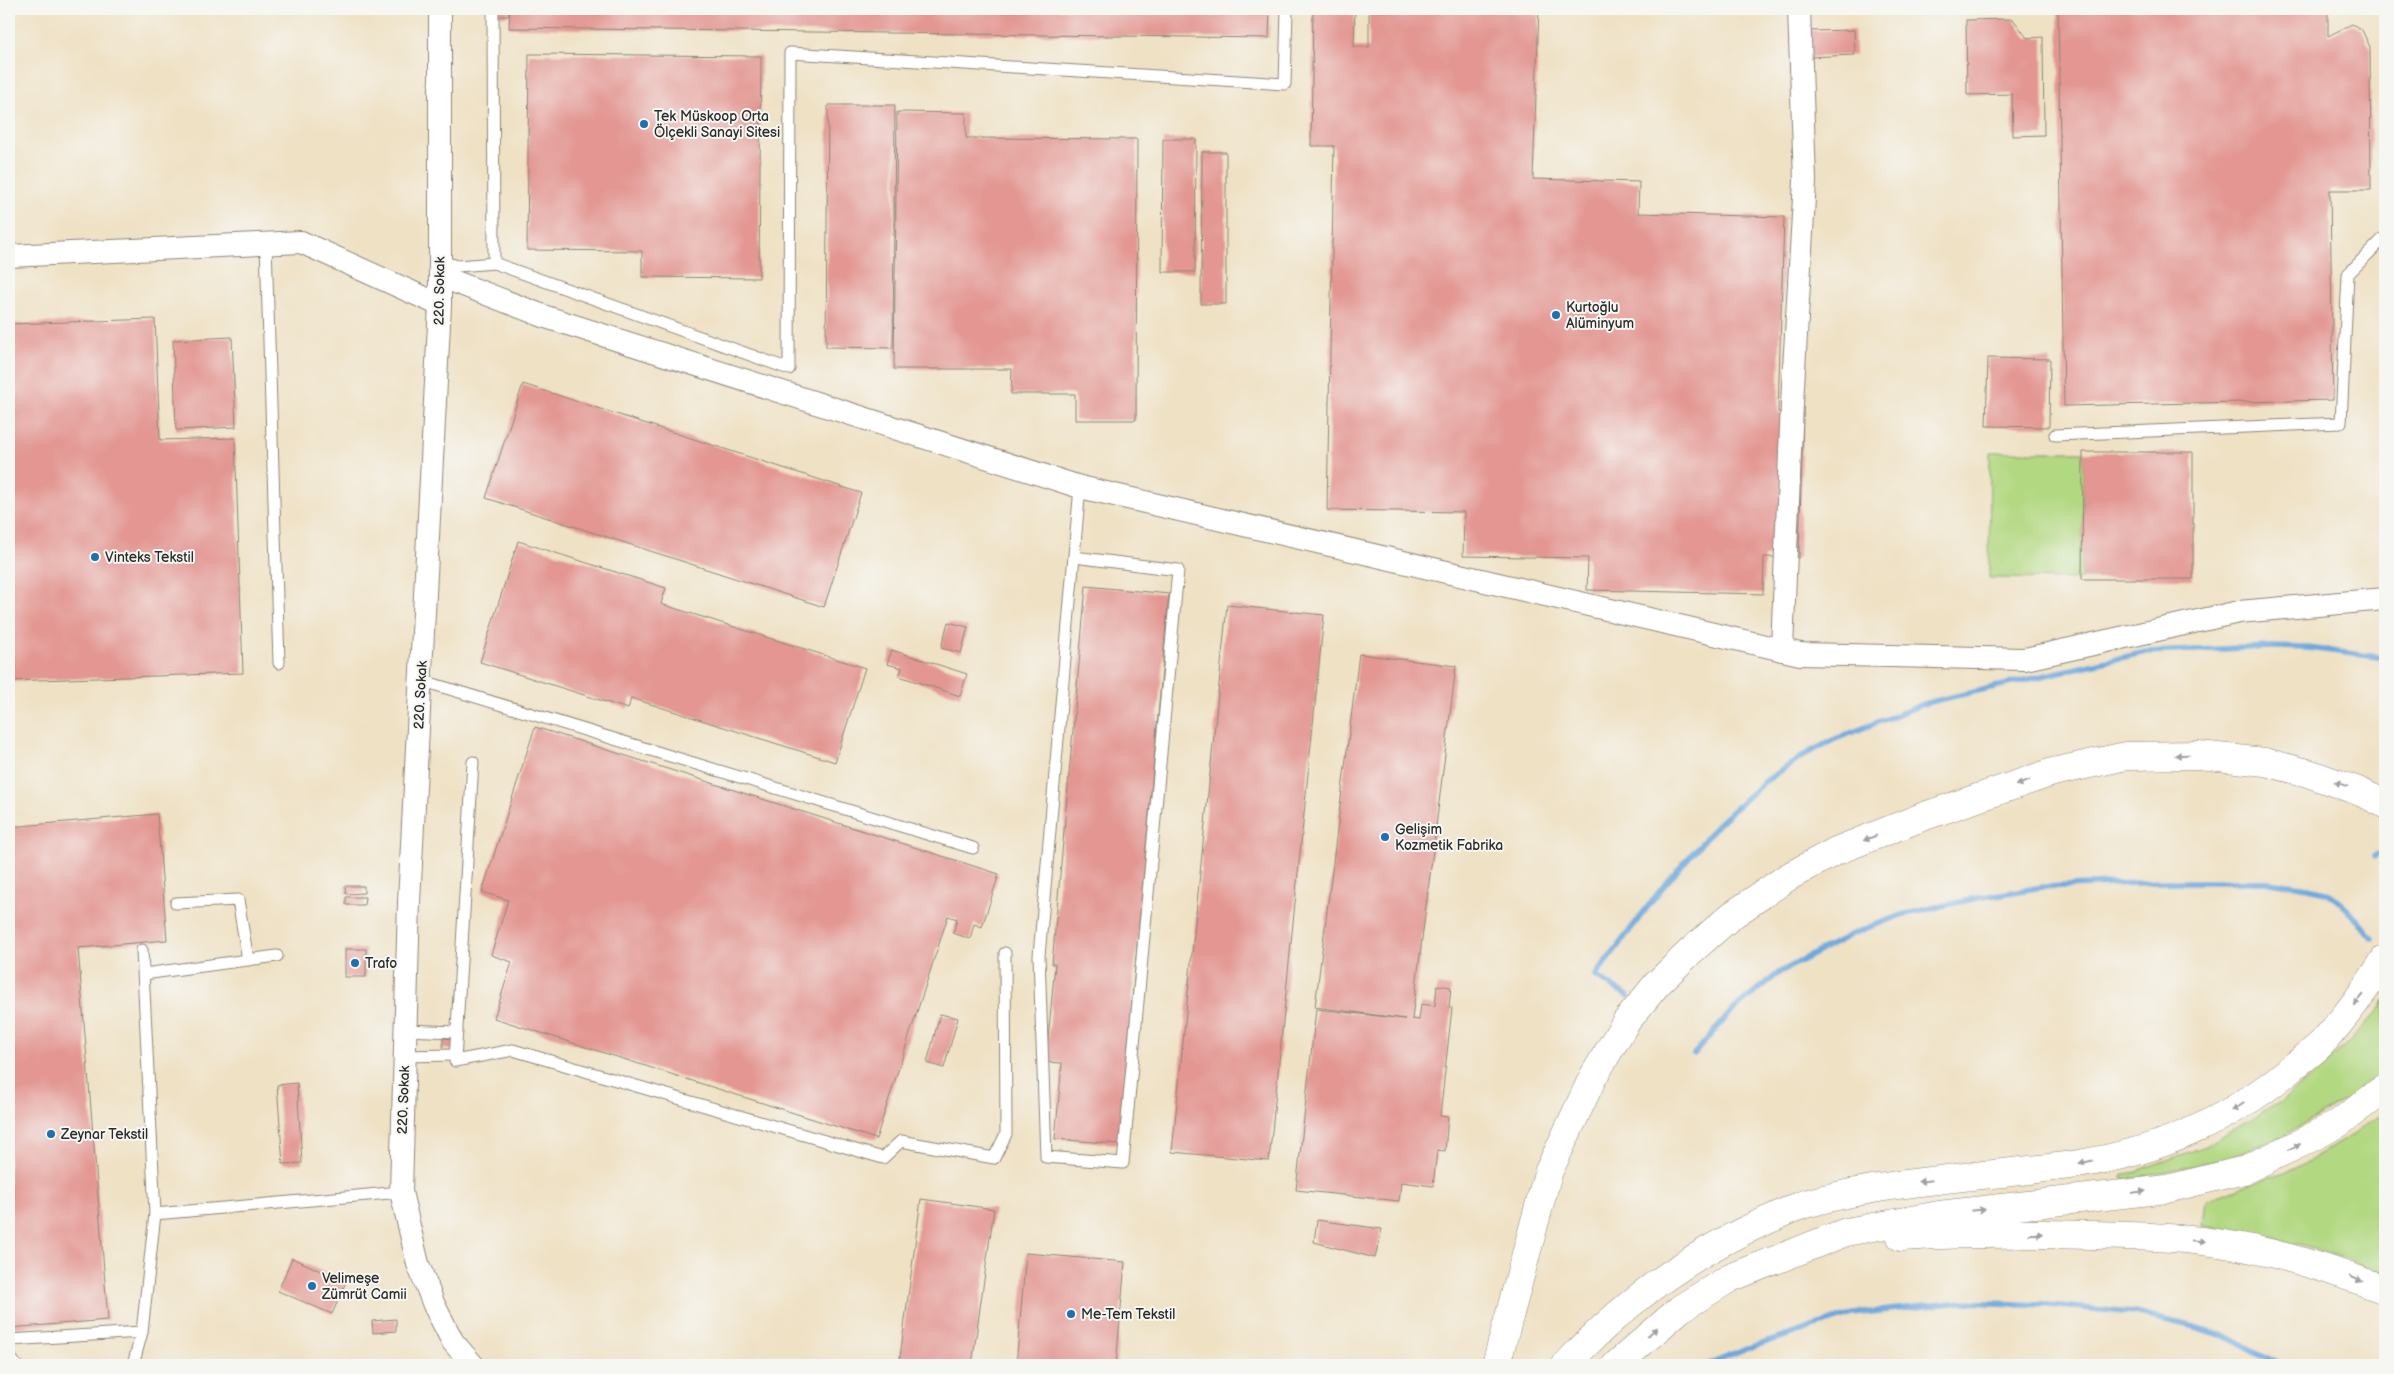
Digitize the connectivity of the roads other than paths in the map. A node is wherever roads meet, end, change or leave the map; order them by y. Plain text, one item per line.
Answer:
1 (440, 9) edge
2 (493, 9) edge
3 (1286, 9) edge
4 (1799, 9) edge
5 (2385, 237) edge
6 (266, 244) junction
7 (9, 256) edge
8 (494, 264) junction
9 (440, 268) junction
10 (440, 305) junction
11 (2055, 435) dead end
12 (1080, 487) junction
13 (1074, 557) junction
14 (2385, 599) edge
15 (1782, 650) junction
16 (279, 663) dead end
17 (420, 680) junction
18 (473, 762) dead end
19 (2385, 804) edge
20 (973, 848) dead end
21 (176, 903) dead end
22 (142, 950) dead end
23 (1005, 953) dead end
24 (277, 956) dead end
25 (2385, 959) edge
26 (248, 960) junction
27 (144, 974) junction
28 (405, 1030) junction
29 (457, 1032) junction
30 (455, 1055) junction
31 (404, 1056) junction
32 (2385, 1088) edge
33 (401, 1192) junction
34 (155, 1214) junction
35 (1730, 1278) junction
36 (2385, 1290) edge
37 (142, 1332) junction
38 (9, 1340) edge
39 (9, 1356) edge
40 (16, 1365) edge
41 (133, 1365) edge
42 (473, 1365) edge
43 (1496, 1365) edge
44 (1566, 1365) edge
45 (1616, 1365) edge

1 - 9 street, 220. Sokak
2 - 8 lane
3 - 8 lane
4 - 15 street
5 - 11 lane
6 - 7 street
6 - 10 street
6 - 16 lane
8 - 9 lane
9 - 10 street, 220. Sokak
9 - 12 street
10 - 17 street, 220. Sokak
12 - 13 lane
12 - 15 street
13 - 13 lane
14 - 15 street
17 - 20 lane
17 - 28 street, 220. Sokak
18 - 29 lane
19 -> 43 highway
21 - 26 lane
22 - 27 lane
23 - 30 lane
24 - 26 lane
25 -> 44 highway
26 - 27 lane
27 - 34 lane
28 - 29 lane
28 - 31 street, 220. Sokak
29 - 30 lane
30 - 31 lane
31 - 33 street, 220. Sokak
35 -> 32 highway
33 - 34 lane
33 - 42 street, 220. Sokak
34 - 37 lane
35 -> 36 highway
45 -> 35 highway
37 - 38 lane
37 - 41 lane
39 - 40 lane

